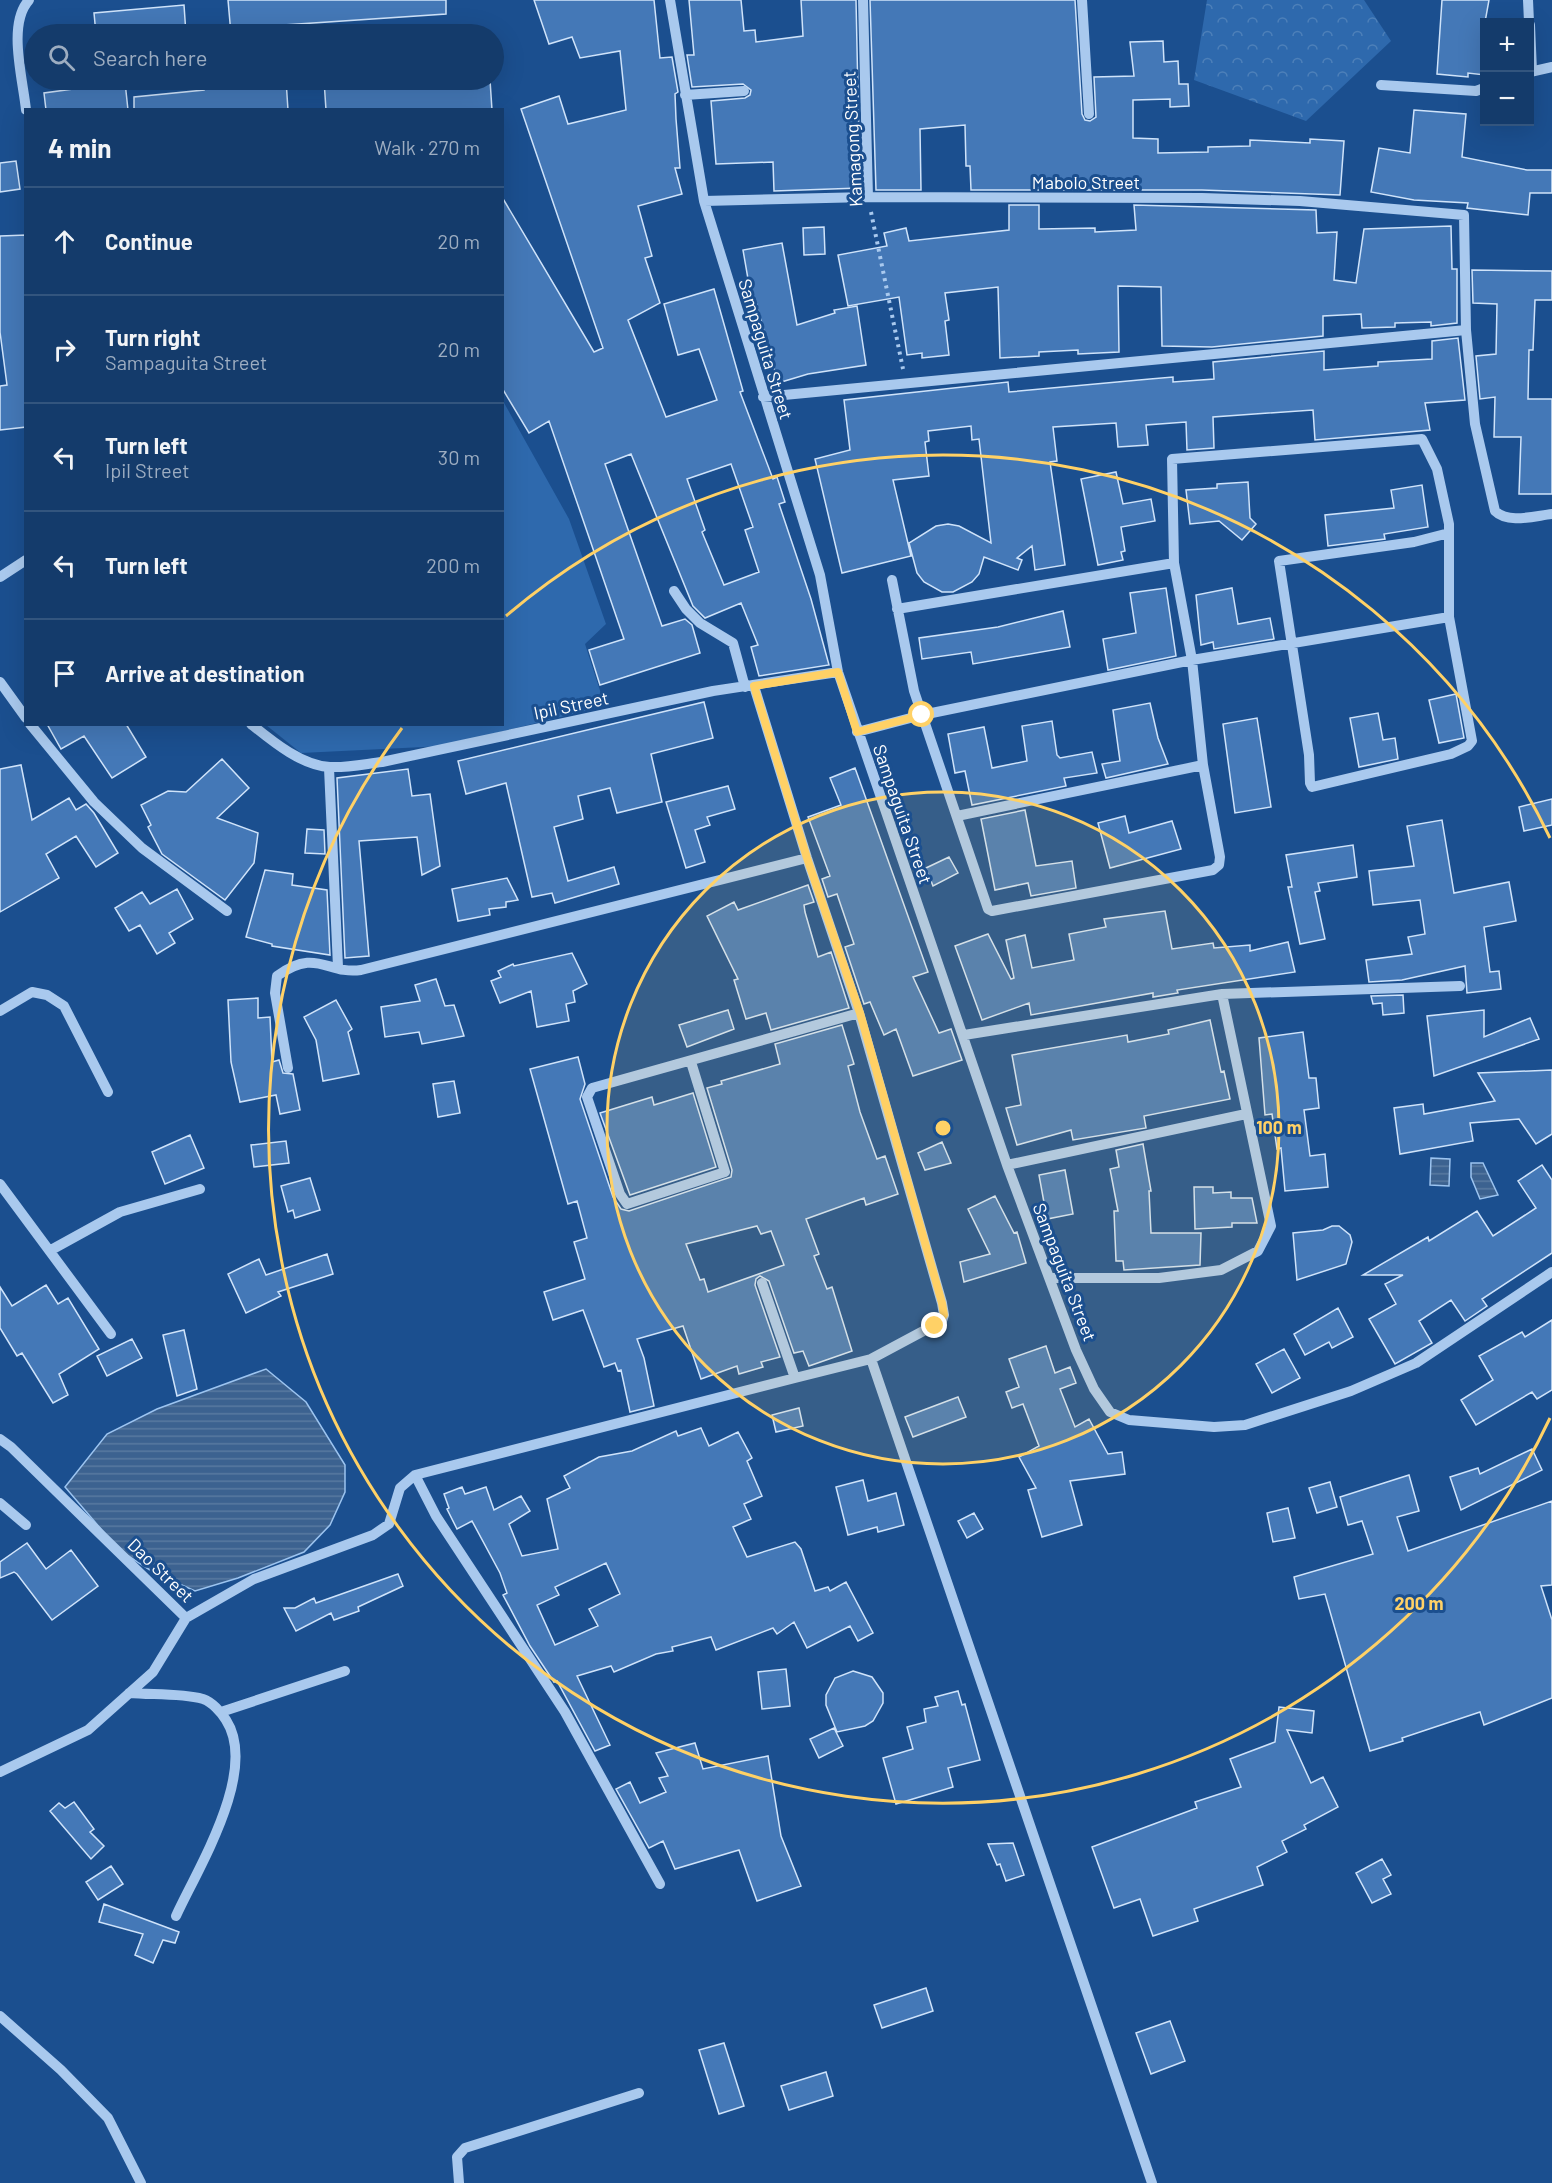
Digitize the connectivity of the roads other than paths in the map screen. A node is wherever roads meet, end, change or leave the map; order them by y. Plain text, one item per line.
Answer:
1 (29, 0) edge
2 (670, 0) edge
3 (863, 0) edge
4 (1082, 0) edge
5 (1528, 0) edge
6 (1529, 18) edge
7 (1552, 67) edge
8 (1534, 71) edge
9 (1381, 85) dead end
10 (1480, 90) edge
11 (744, 91) dead end
12 (685, 95) junction
13 (26, 108) edge
14 (1089, 114) dead end
15 (868, 197) junction
16 (704, 201) junction
17 (1466, 330) junction
18 (763, 398) junction
19 (1552, 514) edge
20 (1449, 533) junction
21 (24, 561) edge
22 (1174, 563) junction
23 (0, 577) edge
24 (892, 580) dead end
25 (674, 591) dead end
26 (897, 609) junction
27 (1449, 617) junction
28 (1293, 645) junction
29 (1192, 660) junction
30 (838, 672) junction
31 (0, 682) edge
32 (749, 686) junction
33 (24, 715) edge
34 (922, 715) junction
35 (32, 726) edge
36 (253, 726) edge
37 (857, 732) junction
38 (1203, 765) junction
39 (329, 768) junction
40 (957, 816) junction
41 (807, 858) junction
42 (227, 911) dead end
43 (338, 967) junction
44 (1460, 986) dead end
45 (1222, 993) junction
46 (0, 1011) edge
47 (860, 1013) junction
48 (964, 1035) junction
49 (691, 1062) junction
50 (288, 1068) dead end
51 (108, 1092) dead end
52 (1246, 1114) junction
53 (1006, 1165) junction
54 (0, 1184) edge
55 (200, 1189) dead end
56 (51, 1250) junction
57 (1552, 1272) edge
58 (1051, 1278) junction
59 (762, 1283) dead end
60 (111, 1334) dead end
61 (871, 1359) junction
62 (795, 1378) junction
63 (0, 1439) edge
64 (415, 1475) junction
65 (0, 1503) edge
66 (26, 1525) dead end
67 (186, 1618) junction
68 (345, 1671) dead end
69 (129, 1693) junction
70 (221, 1712) junction
71 (0, 1772) edge
72 (660, 1884) dead end
73 (176, 1916) dead end
74 (0, 2016) edge
75 (639, 2093) dead end
76 (141, 2183) edge
77 (459, 2183) edge
78 (1152, 2183) edge

1 - 13 street
2 - 12 street, Sampaguita Street
3 - 15 street, Kamagong Street
4 - 14 street
5 - 6 street
7 - 8 street
9 - 10 street
11 - 12 street
12 - 16 street, Sampaguita Street
15 - 16 street, Mabolo Street
15 - 17 street, Mabolo Street
16 - 18 street, Sampaguita Street
17 - 18 street
17 - 19 street
18 - 30 street, Sampaguita Street
20 - 22 street
20 - 27 street
20 - 28 street
21 - 23 street
22 - 26 street
22 - 29 street
24 - 26 street
25 - 32 street
26 - 34 street
27 - 28 street
27 - 28 street
28 - 29 street
29 - 34 street
29 - 38 street
30 - 32 street, Ipil Street
30 - 37 street, Sampaguita Street
31 - 33 street
32 - 39 street, Ipil Street
32 - 41 street
34 - 37 street
34 - 40 street
35 - 42 street
36 - 39 street, Ipil Street
37 - 48 street, Sampaguita Street
38 - 40 street
38 - 40 street
39 - 43 street
41 - 43 street
41 - 47 street
43 - 50 street
44 - 45 street
45 - 48 street
45 - 52 street
46 - 51 street
47 - 49 street
47 - 61 street
48 - 53 street, Sampaguita Street
49 - 49 street
52 - 53 street
52 - 58 street
53 - 58 street, Sampaguita Street
54 - 56 street
55 - 56 street
56 - 60 street
57 - 58 street, Sampaguita Street
59 - 62 street
61 - 62 street
61 - 78 street
62 - 64 street
63 - 67 street, Dao Street
64 - 67 street, Dao Street
64 - 72 street
65 - 66 street
67 - 69 street
68 - 70 street
69 - 70 street
69 - 71 street
70 - 73 street
74 - 76 street
75 - 77 street

